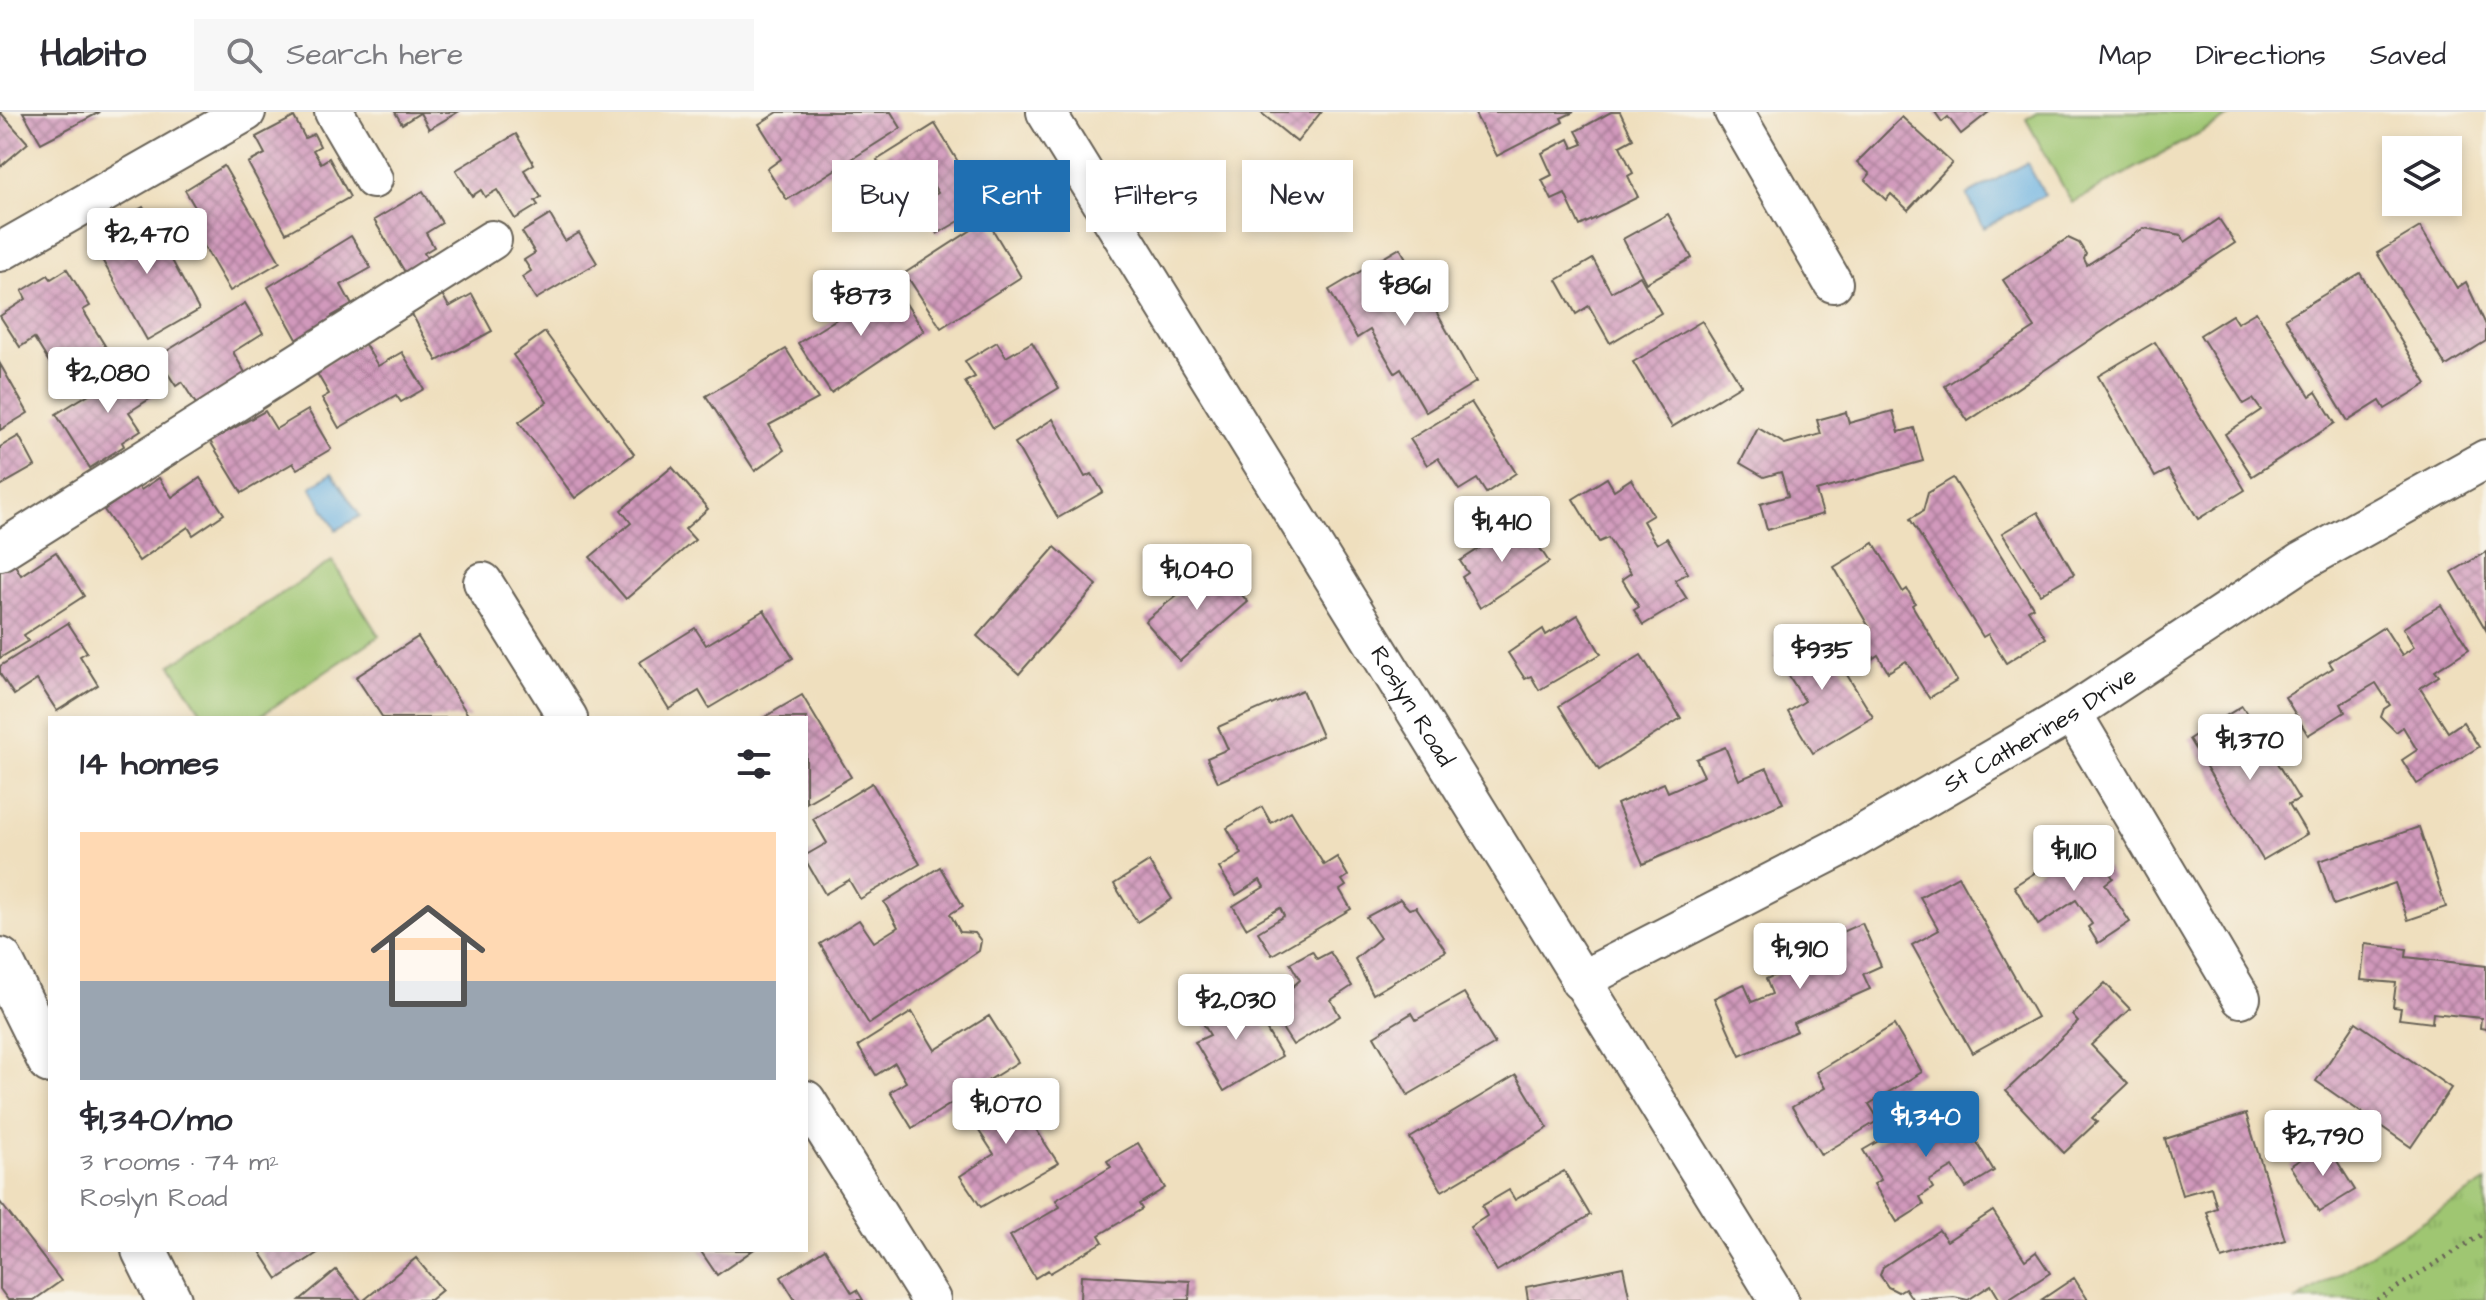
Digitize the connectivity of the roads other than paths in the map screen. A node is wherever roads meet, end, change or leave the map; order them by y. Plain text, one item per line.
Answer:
1 (246, 112) edge
2 (334, 112) edge
3 (1046, 112) edge
4 (1734, 112) edge
5 (373, 179) dead end
6 (492, 240) dead end
7 (0, 252) edge
8 (1833, 283) dead end
9 (2486, 459) edge
10 (0, 551) edge
11 (483, 582) dead end
12 (2072, 713) junction
13 (567, 716) edge
14 (0, 960) edge
15 (1580, 981) junction
16 (2241, 998) dead end
17 (48, 1057) edge
18 (808, 1103) edge
19 (145, 1252) edge
20 (169, 1300) edge
21 (931, 1300) edge
22 (1779, 1300) edge

1 - 7 street
2 - 5 street
3 - 15 street, Roslyn Road
4 - 8 street
6 - 10 street
9 - 12 street, St Catherines Drive
11 - 13 street
12 - 15 street, St Catherines Drive
12 - 16 street
14 - 17 main road
15 - 22 street, Roslyn Road
18 - 21 street
19 - 20 main road

